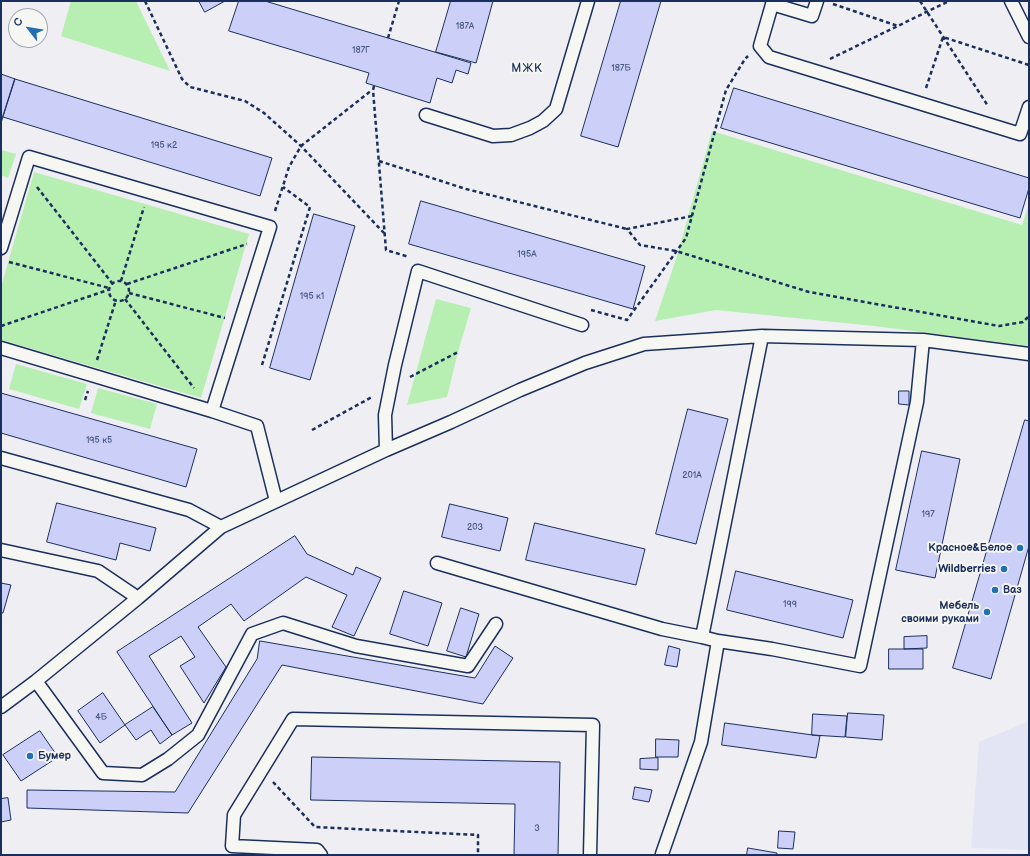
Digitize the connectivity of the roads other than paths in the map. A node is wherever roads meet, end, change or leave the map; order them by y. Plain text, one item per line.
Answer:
1 (588, 1) edge
2 (817, 1) edge
3 (1011, 1) edge
4 (772, 2) edge
5 (1029, 36) edge
6 (1029, 107) edge
7 (426, 115) dead end
8 (1, 248) edge
9 (582, 325) dead end
10 (762, 336) junction
11 (923, 340) junction
12 (1, 348) edge
13 (1029, 354) edge
14 (212, 411) junction
15 (386, 450) junction
16 (1, 458) edge
17 (276, 501) junction
18 (221, 527) junction
19 (1, 550) edge
20 (437, 563) dead end
21 (138, 598) junction
22 (496, 624) dead end
23 (702, 637) junction
24 (718, 641) junction
25 (36, 681) junction
26 (1, 707) edge
27 (662, 854) edge
28 (321, 855) edge
29 (590, 855) edge

1 - 7 lane
2 - 4 lane
3 - 5 lane
4 - 6 lane
8 - 14 lane
9 - 15 lane
10 - 11 lane
10 - 15 lane
10 - 23 lane
11 - 13 lane
11 - 24 lane
12 - 14 lane
14 - 17 lane
15 - 17 lane
16 - 18 lane
17 - 18 lane
18 - 21 lane
19 - 21 lane
20 - 23 lane
21 - 25 lane
22 - 25 lane
23 - 24 lane
24 - 27 lane
25 - 26 lane
28 - 29 lane

